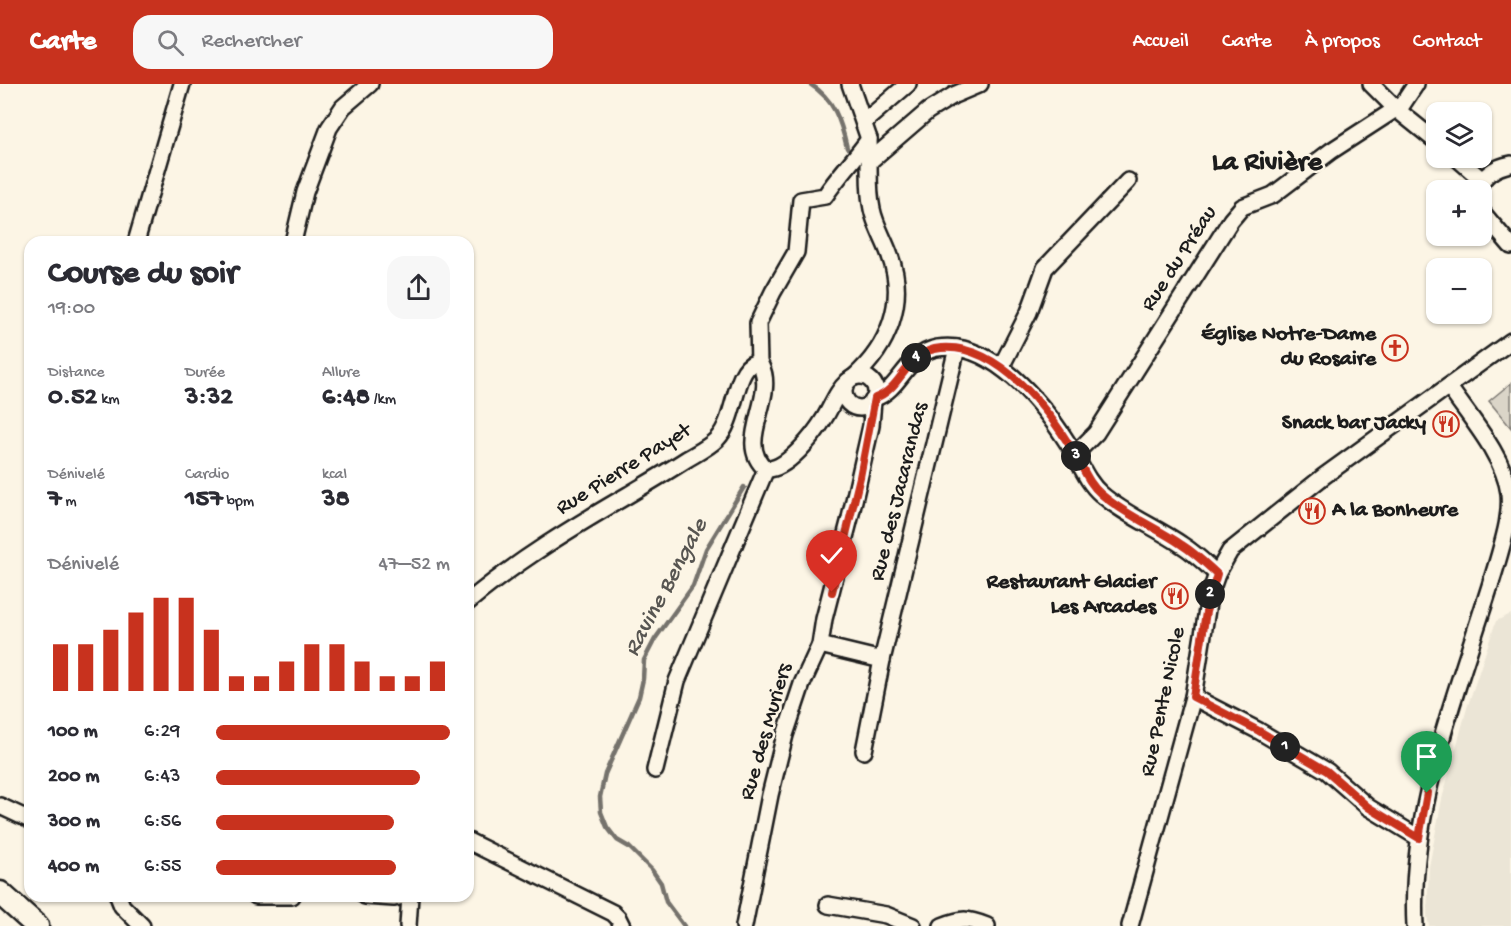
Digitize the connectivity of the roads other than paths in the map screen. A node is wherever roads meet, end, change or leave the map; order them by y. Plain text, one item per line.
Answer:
1 (182, 84) edge
2 (370, 84) edge
3 (849, 84) edge
4 (908, 84) edge
5 (980, 84) edge
6 (1371, 84) edge
7 (1416, 84) edge
8 (1396, 109) junction
9 (864, 122) junction
10 (1426, 133) edge
11 (869, 139) junction
12 (870, 161) junction
13 (1511, 164) edge
14 (1465, 168) edge
15 (1475, 180) edge
16 (1484, 180) edge
17 (1128, 182) dead end
18 (1492, 224) edge
19 (138, 236) edge
20 (294, 236) edge
21 (1511, 246) edge
22 (1511, 341) edge
23 (957, 348) junction
24 (759, 364) junction
25 (1001, 367) junction
26 (851, 379) junction
27 (1449, 387) junction
28 (868, 394) junction
29 (825, 417) junction
30 (1075, 454) junction
31 (765, 470) junction
32 (1508, 471) edge
33 (1217, 574) junction
34 (474, 597) edge
35 (820, 645) junction
36 (882, 660) junction
37 (1193, 697) junction
38 (864, 751) dead end
39 (655, 770) dead end
40 (0, 806) edge
41 (24, 817) edge
42 (1419, 838) junction
43 (474, 844) edge
44 (0, 893) edge
45 (120, 902) edge
46 (410, 902) edge
47 (828, 905) dead end
48 (37, 926) edge
49 (142, 926) edge
50 (408, 926) edge
51 (622, 926) edge
52 (744, 926) edge
53 (913, 926) edge
54 (942, 926) edge
55 (987, 926) edge
56 (1130, 926) edge
57 (1415, 926) edge

1 - 19 street
2 - 20 street
3 - 9 street
4 - 9 street
5 - 12 street
6 - 8 street
7 - 8 street, Rue du Préau
8 - 10 street
8 - 30 street, Rue du Préau
9 - 11 street
11 - 12 street
11 - 24 street
12 - 28 street
13 - 16 street
14 - 15 street
17 - 25 street
18 - 21 street
22 - 27 street, Rue Pente Nicole
23 - 25 street
23 - 28 street
23 - 36 street, Rue des Jacarandas
24 - 31 street
24 - 34 street, Rue Pierre Payet
25 - 30 street
26 - 28 street
26 - 28 street
26 - 29 street
27 - 32 street
27 - 33 street, Rue Pente Nicole
28 - 29 street
28 - 35 street, Rue des Muriers
29 - 31 street
30 - 33 street
31 - 39 street
32 - 42 street
33 - 37 street, Rue Pente Nicole
35 - 36 street
35 - 52 street, Rue des Muriers
36 - 38 street, Rue des Jacarandas
37 - 42 street
37 - 56 street, Rue Pente Nicole
40 - 41 street
42 - 57 street
43 - 51 street
44 - 48 main road
45 - 49 street
46 - 50 street
47 - 53 street
54 - 55 street

